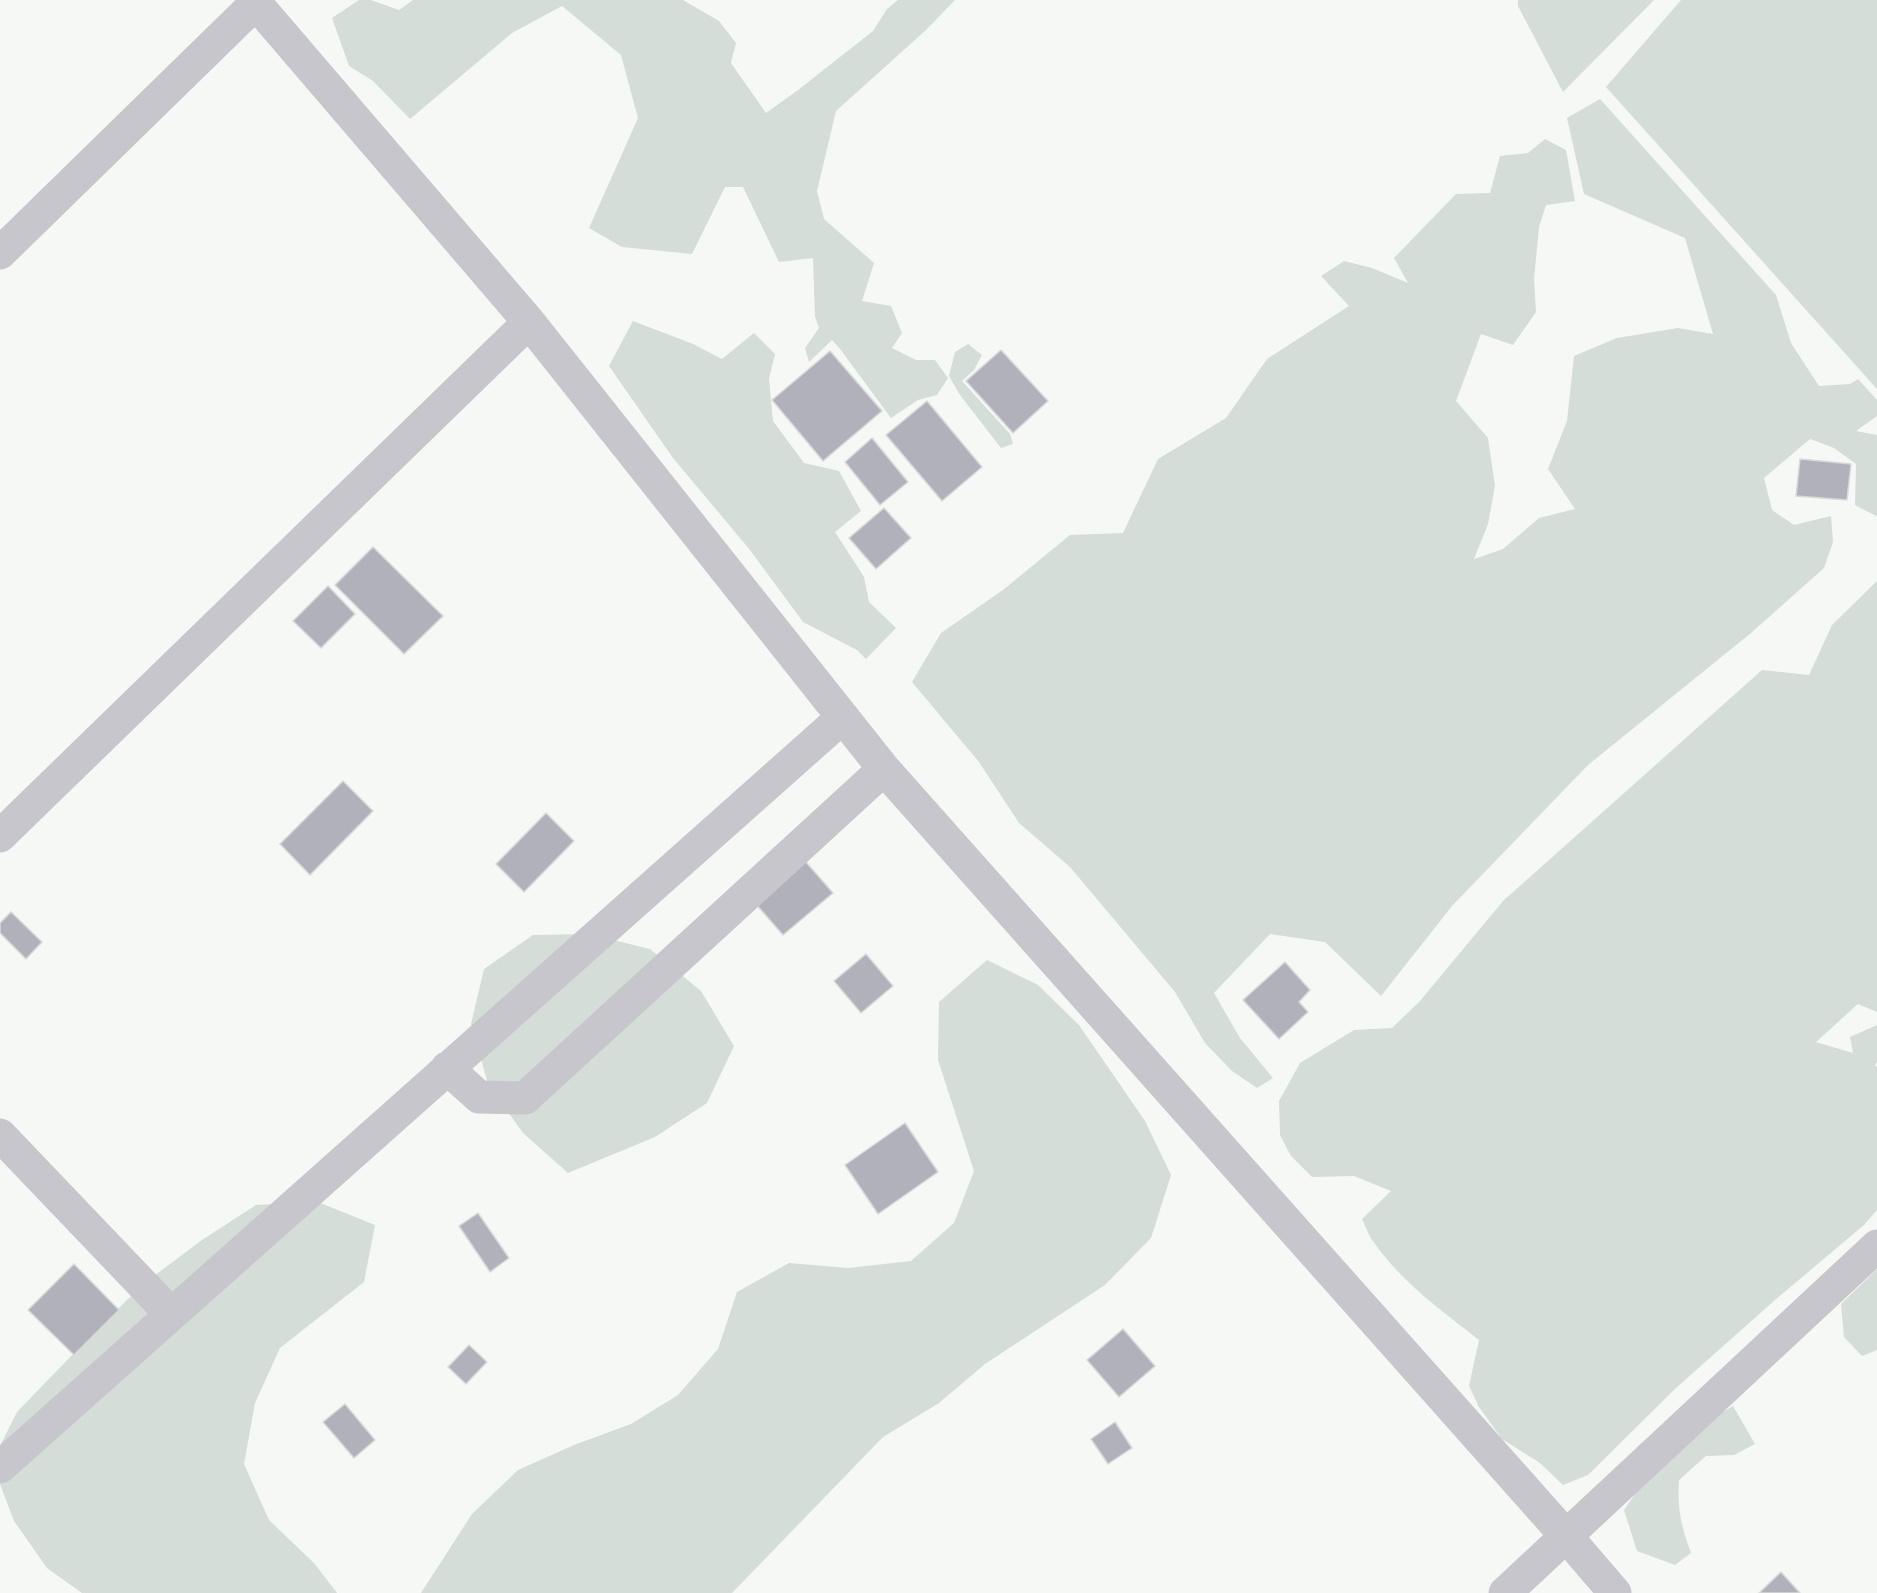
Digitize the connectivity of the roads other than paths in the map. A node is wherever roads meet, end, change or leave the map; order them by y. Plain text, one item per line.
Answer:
1 (255, 1) edge
2 (0, 253) edge
3 (529, 322) junction
4 (843, 717) junction
5 (884, 769) junction
6 (0, 836) edge
7 (447, 1068) junction
8 (0, 1135) edge
9 (1877, 1246) edge
10 (171, 1314) junction
11 (0, 1467) edge
12 (1567, 1537) junction
13 (1505, 1593) edge
14 (1615, 1593) edge

1 - 2 street
1 - 3 street
3 - 4 street
3 - 6 street
4 - 5 street
4 - 7 street
5 - 7 street
5 - 12 street
7 - 10 street
8 - 10 street
9 - 12 street
10 - 11 street
12 - 13 street
12 - 14 street

